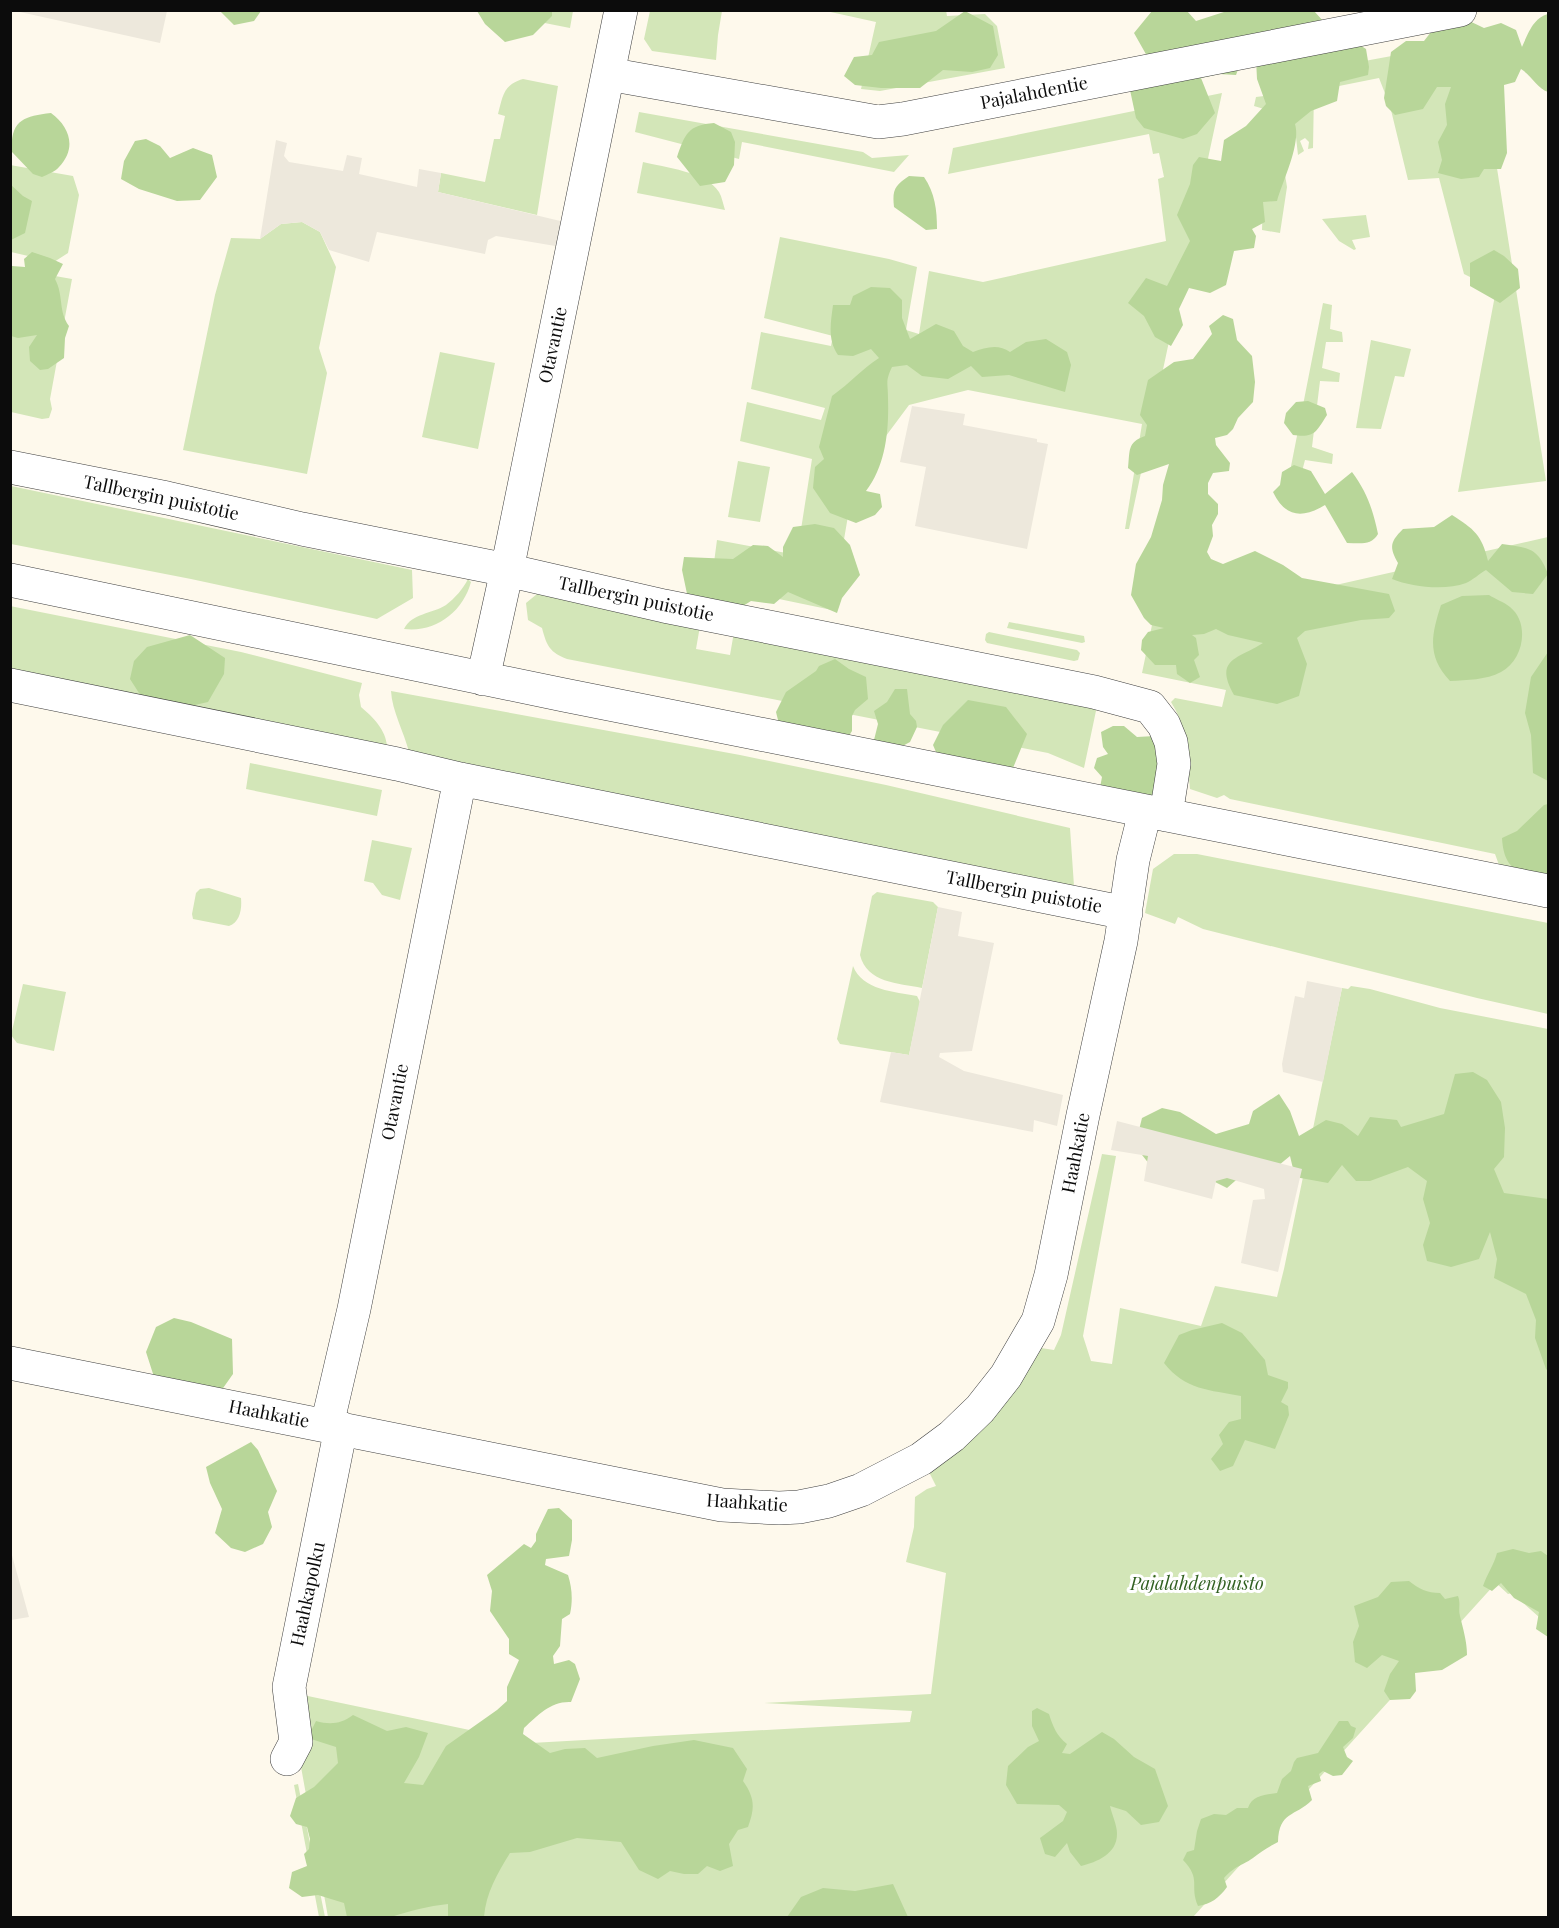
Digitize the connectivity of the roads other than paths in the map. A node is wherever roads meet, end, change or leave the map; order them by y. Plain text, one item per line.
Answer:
1 (621, 10) edge
2 (1460, 10) edge
3 (608, 75) junction
4 (10, 467) edge
5 (507, 570) junction
6 (10, 580) edge
7 (483, 679) junction
8 (10, 685) edge
9 (460, 778) junction
10 (1156, 814) junction
11 (1548, 891) edge
12 (1126, 913) junction
13 (10, 1363) edge
14 (334, 1426) junction
15 (287, 1759) dead end

1 - 3 street, Otavantie
2 - 3 street, Pajalahdentie
3 - 5 street, Otavantie
4 - 5 street, Tallbergin puistotie
5 - 7 street, Otavantie
5 - 10 street, Tallbergin puistotie
6 - 7 street
7 - 10 street
8 - 9 street, Tallbergin puistotie
9 - 12 street, Tallbergin puistotie
9 - 14 street, Otavantie
10 - 11 street
10 - 12 street, Tallbergin puistotie
12 - 14 street, Haahkatie
13 - 14 street, Haahkatie
14 - 15 street, Haahkapolku

